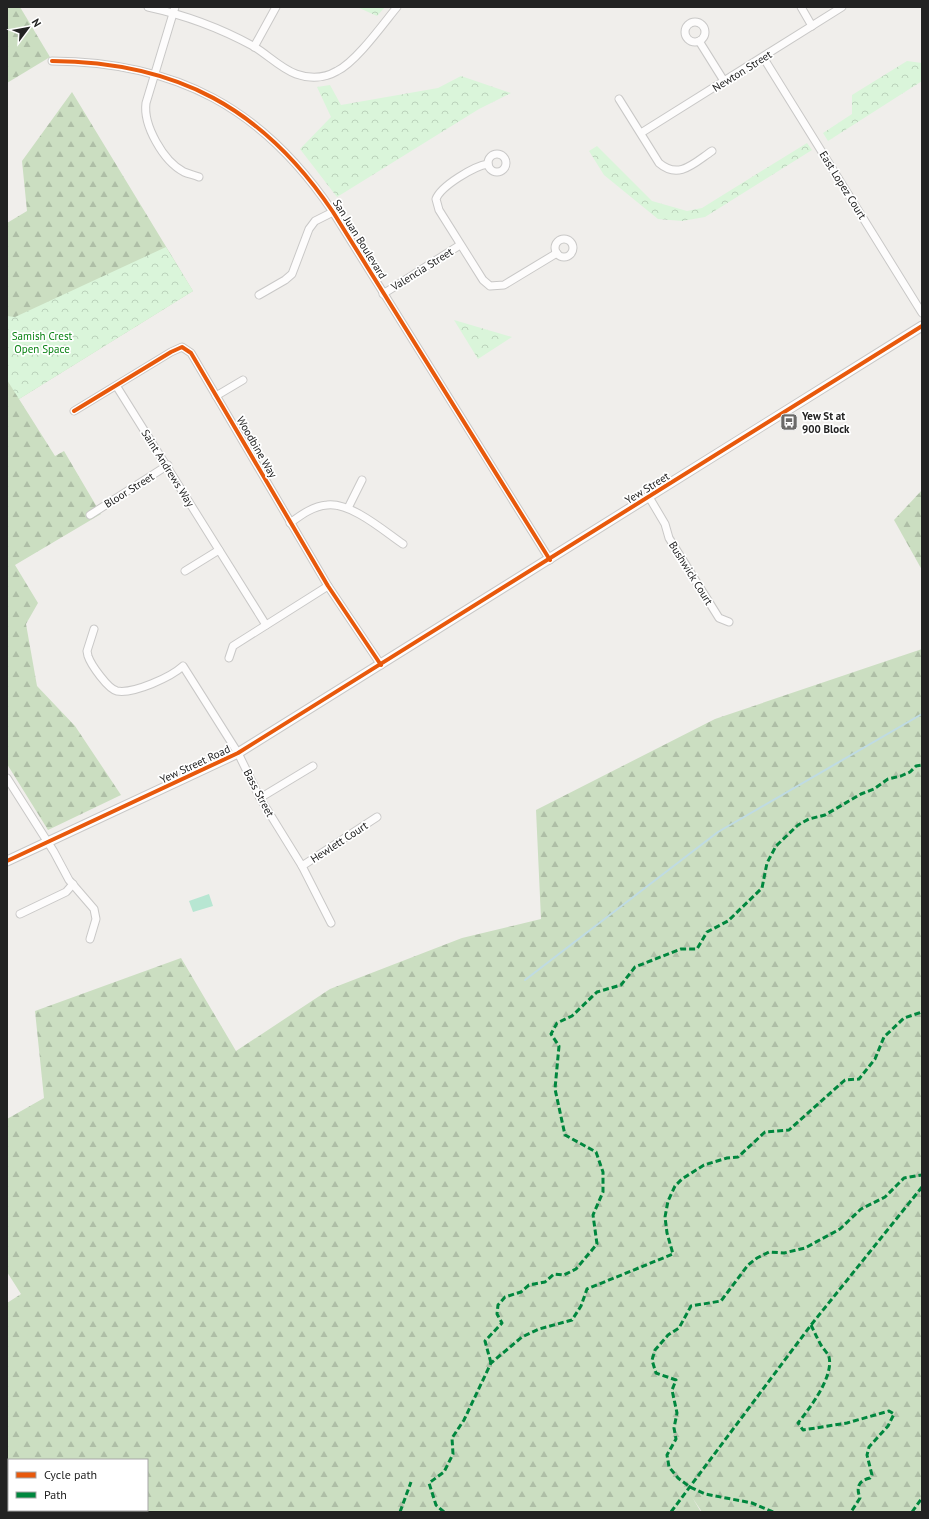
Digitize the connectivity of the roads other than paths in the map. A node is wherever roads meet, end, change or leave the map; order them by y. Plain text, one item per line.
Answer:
1 (148, 7) edge
2 (276, 7) edge
3 (397, 7) edge
4 (801, 7) edge
5 (842, 7) edge
6 (174, 10) edge
7 (812, 26) junction
8 (700, 41) dead end
9 (254, 47) junction
10 (763, 58) junction
11 (52, 61) dead end
12 (155, 73) junction
13 (724, 81) junction
14 (620, 99) dead end
15 (641, 133) junction
16 (712, 151) dead end
17 (488, 164) dead end
18 (199, 177) dead end
19 (333, 212) junction
20 (460, 245) junction
21 (557, 253) dead end
22 (383, 294) junction
23 (259, 296) dead end
24 (922, 313) edge
25 (922, 326) edge
26 (243, 380) dead end
27 (117, 387) junction
28 (216, 396) junction
29 (74, 411) dead end
30 (168, 466) junction
31 (362, 480) dead end
32 (649, 497) junction
33 (348, 508) junction
34 (90, 515) dead end
35 (290, 523) junction
36 (403, 544) dead end
37 (219, 550) junction
38 (550, 560) junction
39 (185, 571) dead end
40 (328, 586) junction
41 (729, 622) dead end
42 (266, 625) junction
43 (94, 629) dead end
44 (229, 658) dead end
45 (381, 665) junction
46 (238, 753) junction
47 (313, 766) dead end
48 (7, 778) edge
49 (260, 798) junction
50 (377, 817) dead end
51 (48, 843) junction
52 (7, 861) edge
53 (302, 866) junction
54 (73, 884) junction
55 (20, 914) dead end
56 (331, 923) dead end
57 (90, 939) dead end

1 - 6 street
2 - 9 street
3 - 9 street
4 - 7 street
5 - 7 street, Newton Street
6 - 9 street
6 - 12 street
7 - 10 street, Newton Street
8 - 13 street
10 - 13 street, Newton Street
10 - 24 street, East Lopez Court
11 - 12 street, San Juan Boulevard
12 - 18 street
12 - 19 street, San Juan Boulevard
13 - 15 street, Newton Street
14 - 15 street
15 - 16 street
17 - 20 street
19 - 22 street, San Juan Boulevard
19 - 23 street
20 - 21 street
20 - 22 street, Valencia Street
22 - 38 street, San Juan Boulevard
25 - 32 street, Yew Street
26 - 28 street
27 - 28 street, Woodbine Way
27 - 29 street, Woodbine Way
27 - 30 street, Saint Andrews Way
28 - 35 street, Woodbine Way
30 - 34 street, Bloor Street
30 - 37 street, Saint Andrews Way
31 - 33 street
32 - 38 street, Yew Street
32 - 41 street, Bushwick Court
33 - 35 street
33 - 36 street
35 - 40 street, Woodbine Way
37 - 39 street
37 - 42 street, Saint Andrews Way
38 - 45 street, Yew Street
40 - 42 street
40 - 45 street, Woodbine Way
42 - 44 street
43 - 46 street, Bass Street
45 - 46 street, Yew Street Road
46 - 49 street, Bass Street
46 - 51 street, Yew Street Road
47 - 49 street
48 - 51 street
49 - 53 street, Bass Street
50 - 53 street, Hewlett Court
51 - 52 street, Yew Street Road
51 - 54 street
53 - 56 street, Bass Street
54 - 55 street
54 - 57 street

